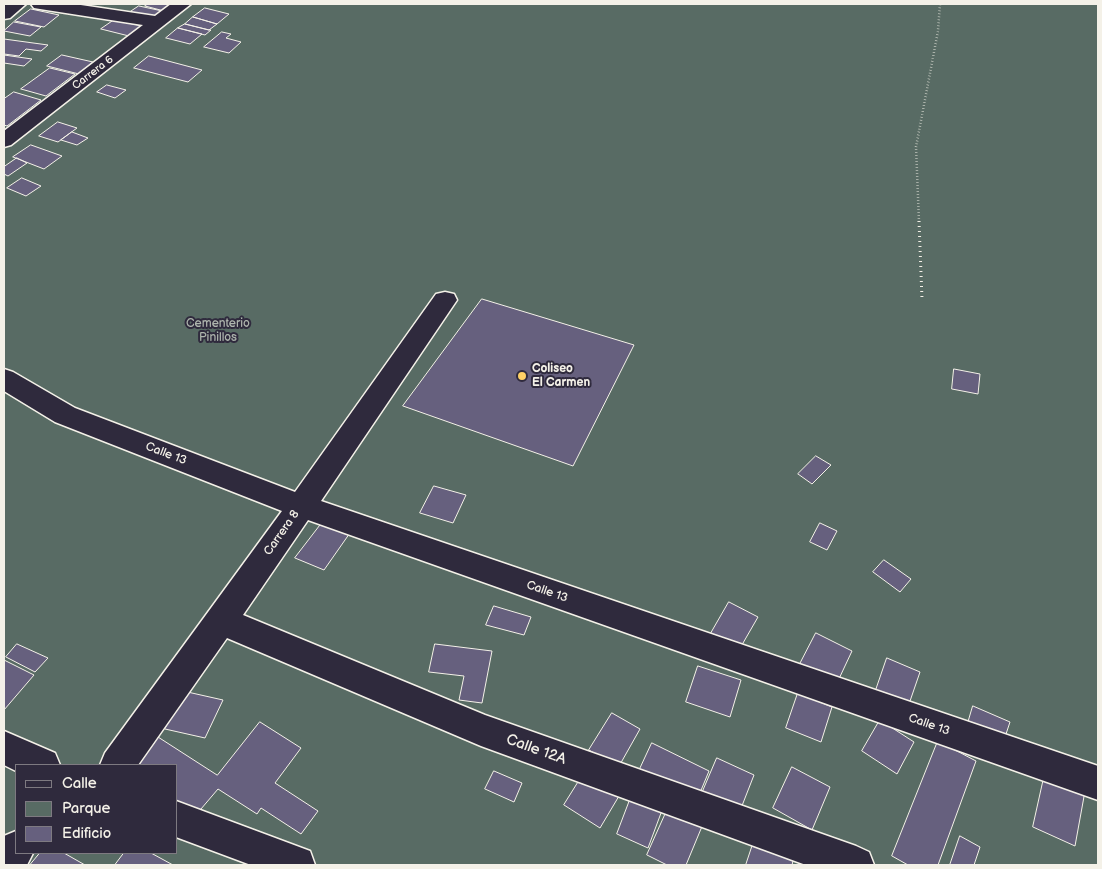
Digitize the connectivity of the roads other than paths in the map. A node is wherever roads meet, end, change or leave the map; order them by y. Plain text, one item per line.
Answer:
1 (40, 4) edge
2 (182, 4) edge
3 (159, 22) junction
4 (4, 141) edge
5 (445, 300) dead end
6 (4, 379) edge
7 (301, 506) junction
8 (221, 621) junction
9 (4, 748) edge
10 (41, 764) edge
11 (118, 764) edge
12 (1098, 784) edge
13 (178, 820) edge
14 (15, 850) edge
15 (297, 864) edge
16 (5, 865) edge
17 (856, 865) edge

1 - 3 street
2 - 3 street, Carrera 6
3 - 4 street, Carrera 6
5 - 7 street, Carrera 8
6 - 7 street, Calle 13
7 - 8 street, Carrera 8
7 - 12 street, Calle 13
8 - 11 street, Carrera 8
8 - 17 street, Calle 12A
9 - 10 street
13 - 15 street
14 - 16 street

